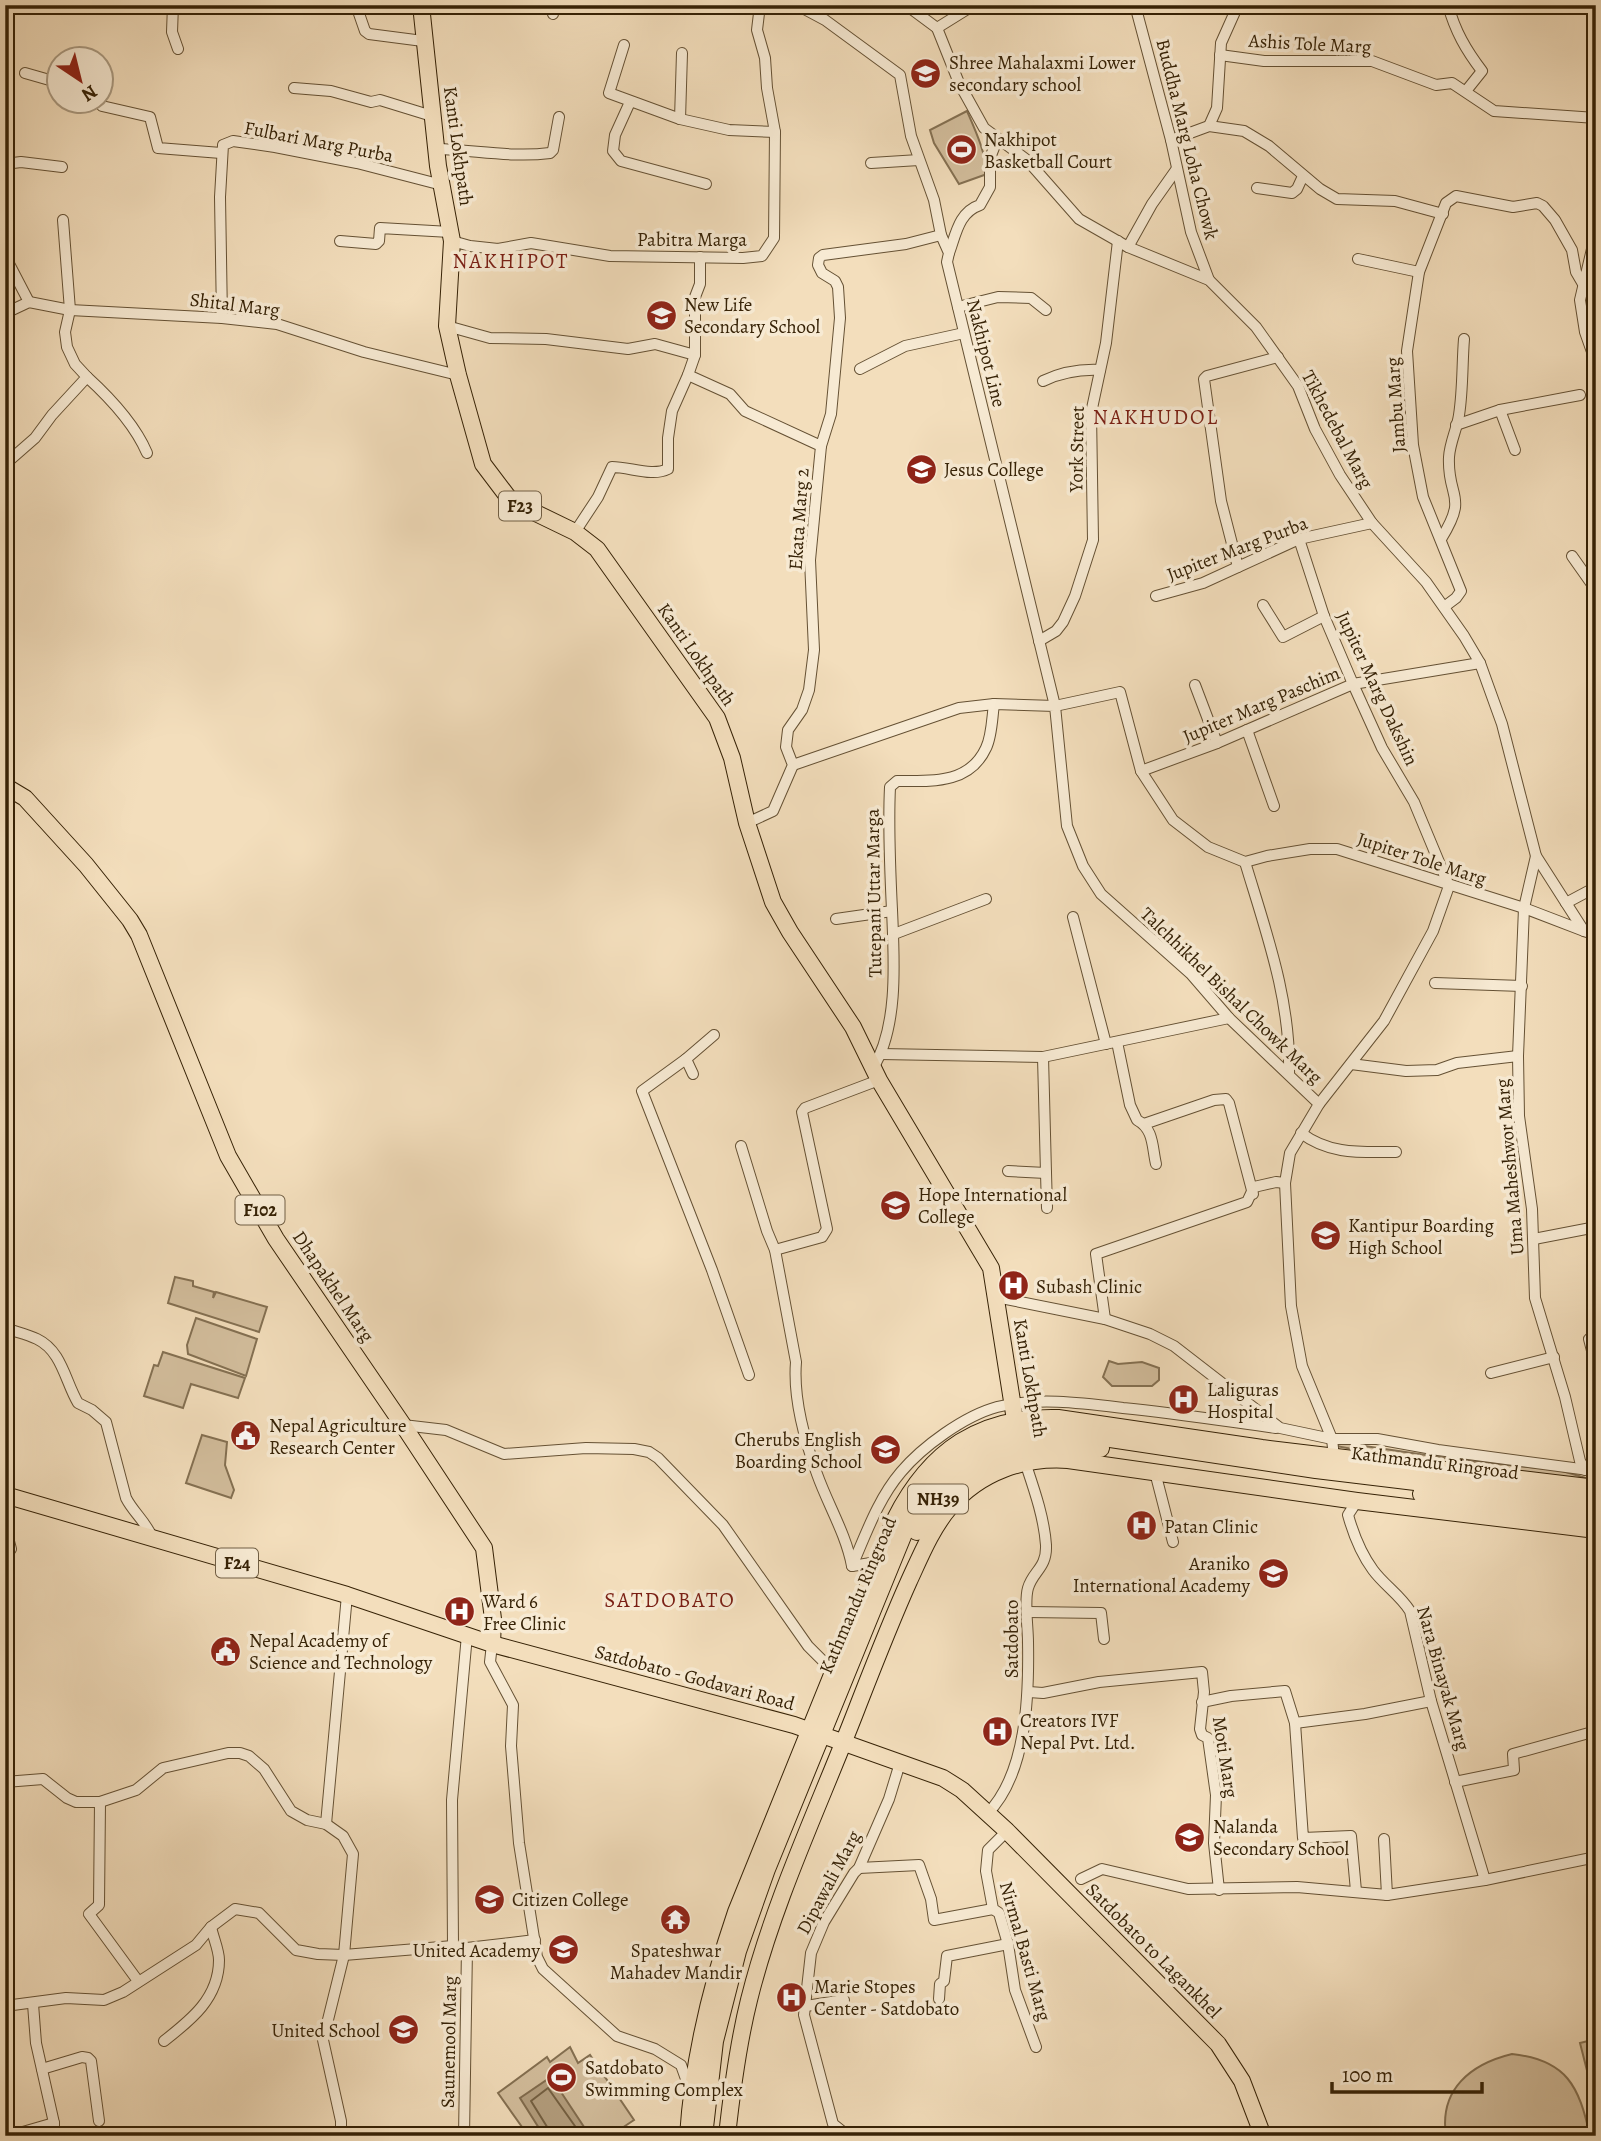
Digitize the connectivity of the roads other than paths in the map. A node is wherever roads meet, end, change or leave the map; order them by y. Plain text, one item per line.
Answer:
1 (173, 5) edge
2 (356, 5) edge
3 (421, 5) edge
4 (760, 5) edge
5 (797, 5) edge
6 (906, 5) edge
7 (974, 5) edge
8 (1135, 5) edge
9 (1238, 5) edge
10 (1448, 5) edge
11 (1592, 5) edge
12 (937, 28) junction
13 (423, 41) junction
14 (1596, 42) edge
15 (624, 45) dead end
16 (178, 49) dead end
17 (682, 53) dead end
18 (1220, 55) junction
19 (25, 73) dead end
20 (46, 79) edge
21 (294, 88) dead end
22 (1466, 91) junction
23 (630, 102) junction
24 (116, 109) edge
25 (432, 116) junction
26 (559, 117) dead end
27 (1596, 118) edge
28 (680, 120) junction
29 (1209, 126) junction
30 (775, 132) junction
31 (997, 140) junction
32 (1171, 141) junction
33 (437, 149) junction
34 (221, 153) junction
35 (919, 160) junction
36 (871, 163) dead end
37 (5, 164) edge
38 (62, 167) dead end
39 (1176, 170) junction
40 (1303, 176) junction
41 (706, 184) dead end
42 (442, 185) junction
43 (1257, 188) dead end
44 (1443, 214) junction
45 (63, 220) dead end
46 (1596, 232) edge
47 (941, 235) junction
48 (451, 237) junction
49 (1118, 241) junction
50 (340, 242) dead end
51 (1128, 247) junction
52 (949, 253) junction
53 (5, 256) edge
54 (700, 257) junction
55 (1358, 259) dead end
56 (8, 269) edge
57 (1419, 272) junction
58 (1209, 280) junction
59 (1583, 284) junction
60 (29, 302) junction
61 (958, 307) junction
62 (70, 310) junction
63 (1046, 310) dead end
64 (5, 311) edge
65 (222, 318) junction
66 (447, 326) junction
67 (964, 333) junction
68 (1464, 339) dead end
69 (695, 355) junction
70 (1278, 357) junction
71 (1596, 363) edge
72 (860, 369) dead end
73 (1100, 370) junction
74 (458, 375) junction
75 (688, 375) junction
76 (87, 377) junction
77 (1043, 381) dead end
78 (1580, 395) dead end
79 (1500, 410) junction
80 (1456, 425) junction
81 (821, 446) junction
82 (1515, 450) dead end
83 (147, 453) dead end
84 (5, 467) edge
85 (1372, 523) junction
86 (575, 532) junction
87 (1299, 539) junction
88 (1441, 539) junction
89 (1572, 556) dead end
90 (1238, 567) junction
91 (1596, 590) edge
92 (1156, 596) dead end
93 (1263, 605) dead end
94 (1444, 607) junction
95 (1324, 616) junction
96 (1039, 640) junction
97 (1480, 663) junction
98 (1353, 684) junction
99 (1195, 685) dead end
100 (994, 704) junction
101 (1055, 706) junction
102 (1247, 730) junction
103 (1217, 743) junction
104 (793, 765) junction
105 (1140, 771) junction
106 (5, 786) edge
107 (1274, 806) dead end
108 (747, 823) junction
109 (1536, 856) junction
110 (1245, 862) junction
111 (1449, 886) junction
112 (1596, 887) edge
113 (986, 899) dead end
114 (1566, 903) junction
115 (1524, 908) junction
116 (892, 911) junction
117 (1073, 917) dead end
118 (836, 919) dead end
119 (1584, 931) junction
120 (894, 933) junction
121 (1596, 935) edge
122 (1435, 983) dead end
123 (1522, 986) junction
124 (1230, 1018) junction
125 (714, 1035) dead end
126 (1112, 1043) junction
127 (1043, 1056) junction
128 (1518, 1056) junction
129 (686, 1059) junction
130 (1351, 1064) junction
131 (878, 1067) junction
132 (693, 1074) dead end
133 (1289, 1074) junction
134 (1319, 1104) junction
135 (1144, 1124) junction
136 (1301, 1133) junction
137 (741, 1146) dead end
138 (1396, 1152) dead end
139 (1156, 1164) dead end
140 (1008, 1171) dead end
141 (1046, 1173) junction
142 (1285, 1183) junction
143 (1252, 1194) junction
144 (1047, 1208) dead end
145 (1596, 1227) edge
146 (1534, 1239) junction
147 (775, 1250) junction
148 (996, 1297) junction
149 (1105, 1319) junction
150 (5, 1328) edge
151 (1596, 1333) edge
152 (1553, 1357) junction
153 (1596, 1366) edge
154 (1492, 1373) dead end
155 (749, 1375) dead end
156 (403, 1424) junction
157 (1280, 1428) junction
158 (1019, 1433) junction
159 (1332, 1439) junction
160 (1334, 1457) junction
161 (1590, 1471) edge
162 (1155, 1472) junction
163 (1596, 1488) edge
164 (5, 1495) edge
165 (1357, 1501) junction
166 (1596, 1503) edge
167 (1596, 1517) edge
168 (5, 1526) edge
169 (1596, 1530) edge
170 (152, 1537) junction
171 (1173, 1542) dead end
172 (5, 1558) edge
173 (877, 1562) junction
174 (852, 1566) junction
175 (346, 1595) junction
176 (1028, 1612) junction
177 (467, 1635) junction
178 (1104, 1639) dead end
179 (492, 1644) junction
180 (835, 1665) junction
181 (1029, 1692) junction
182 (1431, 1701) junction
183 (1202, 1702) junction
184 (1295, 1723) junction
185 (1596, 1731) edge
186 (826, 1736) junction
187 (900, 1763) junction
188 (5, 1782) edge
189 (1455, 1782) junction
190 (100, 1802) junction
191 (987, 1814) junction
192 (326, 1824) junction
193 (1007, 1831) junction
194 (1384, 1839) dead end
195 (1596, 1857) edge
196 (859, 1868) junction
197 (1082, 1879) dead end
198 (1485, 1880) junction
199 (1219, 1889) junction
200 (1356, 1891) junction
201 (1387, 1895) junction
202 (993, 1909) junction
203 (211, 1927) junction
204 (535, 1940) junction
205 (1008, 1944) junction
206 (453, 1946) junction
207 (467, 1948) junction
208 (344, 1955) junction
209 (138, 1980) junction
210 (939, 1998) dead end
211 (844, 2000) dead end
212 (33, 2004) junction
213 (5, 2006) edge
214 (807, 2006) junction
215 (164, 2041) dead end
216 (1036, 2047) dead end
217 (42, 2069) junction
218 (693, 2081) junction
219 (99, 2121) dead end
220 (54, 2123) junction
221 (9, 2136) edge
222 (54, 2136) edge
223 (341, 2136) edge
224 (464, 2136) edge
225 (688, 2136) edge
226 (703, 2136) edge
227 (714, 2136) edge
228 (727, 2136) edge
229 (848, 2136) edge
230 (1264, 2136) edge

1 - 16 street
2 - 13 street
3 - 13 main road, Kanti Lokhpath / F23
4 - 30 street, Pabitra Marga
5 - 35 street, Nakhipot Line
6 - 12 street
7 - 12 street
8 - 32 street, Buddha Marg Loha Chowk
9 - 18 street
10 - 22 street
11 - 14 street
12 - 31 street, Tikhedebal Marg
13 - 25 main road, Kanti Lokhpath / F23
15 - 23 street
17 - 28 street
18 - 22 street, Ashis Tole Marg
18 - 29 street
19 - 20 street
21 - 25 street
22 - 27 street, Ashis Tole Marg
23 - 28 street
23 - 41 street
24 - 34 street, Fulbari Marg Purba
25 - 33 main road, Kanti Lokhpath / F23
26 - 33 street
28 - 30 street
29 - 32 street
29 - 40 street
30 - 54 street, Pabitra Marga
31 - 49 street, Tikhedebal Marg
31 - 52 street
32 - 39 street, Buddha Marg Loha Chowk
33 - 42 main road, Kanti Lokhpath / F23
34 - 42 street, Fulbari Marg Purba
34 - 65 street
35 - 36 street
35 - 47 street, Nakhipot Line
37 - 38 street
39 - 51 street
39 - 58 street, Buddha Marg Loha Chowk
40 - 43 street
40 - 44 street
42 - 48 main road, Kanti Lokhpath / F23
44 - 57 street, Jambu Marg
44 - 59 street, Jambu Marg
45 - 62 street
46 - 59 street
47 - 52 street, Nakhipot Line
47 - 81 street
48 - 50 street, Pabitra Marga
48 - 54 street, Pabitra Marga
48 - 66 main road, Kanti Lokhpath / F23
49 - 51 street, Tikhedebal Marg
49 - 73 street, York Street
51 - 58 street, Tikhedebal Marg
52 - 61 street, Nakhipot Line
53 - 56 street
54 - 69 street
55 - 57 street
56 - 60 street
57 - 88 street, Jambu Marg
58 - 70 street, Tikhedebal Marg
59 - 71 street
60 - 62 street, Shital Marg
60 - 64 street
61 - 63 street
61 - 67 street, Nakhipot Line
62 - 65 street, Shital Marg
62 - 76 street
65 - 74 street, Shital Marg
66 - 69 street
66 - 74 main road, Kanti Lokhpath / F23
67 - 72 street
67 - 96 street, Nakhipot Line
68 - 80 street
69 - 75 street
70 - 85 street, Tikhedebal Marg
70 - 90 street
73 - 77 street
73 - 96 street, York Street
74 - 86 main road, Kanti Lokhpath / F23
75 - 81 street, Ekata Marg 2
75 - 86 street
76 - 83 street
76 - 84 street
78 - 79 street
79 - 80 street
79 - 82 street
80 - 88 street
81 - 104 street, Ekata Marg 2
85 - 87 street, Jupiter Marg Purba
85 - 94 street, Tikhedebal Marg
86 - 108 main road, Kanti Lokhpath / F23
87 - 90 street, Jupiter Marg Purba
87 - 95 street, Jupiter Marg Dakshin
88 - 94 street, Jambu Marg
89 - 91 street
90 - 92 street, Jupiter Marg Purba
93 - 95 street
94 - 97 street, Tikhedebal Marg
95 - 98 street, Jupiter Marg Dakshin
96 - 101 street, Nakhipot Line
97 - 98 street, Jupiter Marg Paschim
97 - 109 street, Tikhedebal Marg
98 - 102 street, Jupiter Marg Paschim
98 - 111 street, Jupiter Marg Dakshin
99 - 103 street
100 - 101 street
100 - 104 street
100 - 116 street, Tutepani Uttar Marga
101 - 105 street
101 - 124 street, Talchhikhel Bishal Chowk Marg
102 - 103 street, Jupiter Marg Paschim
102 - 107 street
103 - 105 street, Jupiter Marg Paschim
104 - 108 street
105 - 110 street
106 - 156 main road, Dhapakhel Marg / F102
108 - 131 main road, Kanti Lokhpath / F23
109 - 114 street, Tikhedebal Marg
109 - 115 street, Uma Maheshwor Marg
110 - 111 street, Jupiter Tole Marg
110 - 133 street
111 - 115 street, Jupiter Tole Marg
111 - 130 street
112 - 114 street
113 - 120 street
114 - 119 street, Tikhedebal Marg
115 - 119 street, Jupiter Tole Marg
115 - 123 street, Uma Maheshwor Marg
116 - 118 street
116 - 120 street, Tutepani Uttar Marga
117 - 126 street
119 - 121 street
120 - 131 street, Tutepani Uttar Marga
122 - 123 street
123 - 128 street, Uma Maheshwor Marg
124 - 126 street
124 - 133 street, Talchhikhel Bishal Chowk Marg
125 - 129 street
126 - 127 street
126 - 135 street
127 - 131 street
127 - 141 street
128 - 130 street
128 - 146 street, Uma Maheshwor Marg
129 - 132 street
129 - 155 street
130 - 134 street
131 - 147 street
131 - 148 main road, Kanti Lokhpath / F23
133 - 134 street, Talchhikhel Bishal Chowk Marg
134 - 136 street, Talchhikhel Bishal Chowk Marg
135 - 139 street
135 - 143 street
136 - 138 street
136 - 142 street, Talchhikhel Bishal Chowk Marg
137 - 147 street
140 - 141 street
141 - 144 street
142 - 143 street
142 - 159 street, Talchhikhel Bishal Chowk Marg
143 - 149 street
145 - 146 street
146 - 152 street, Uma Maheshwor Marg
147 - 174 street
148 - 149 street
148 - 158 main road, Kanti Lokhpath / F23
149 - 157 street
150 - 170 street
151 - 153 street
152 - 154 street
152 - 161 street, Uma Maheshwor Marg
156 - 179 main road, Dhapakhel Marg / F102
156 - 180 street
157 - 158 street
157 - 159 street
158 - 160 main road
158 - 162 main road
158 - 166 highway, Kathmandu Ringroad / NH39
158 - 167 highway, Kathmandu Ringroad / NH39
158 - 173 main road
158 - 174 street
158 - 176 street, Satdobato
158 - 186 highway, Kathmandu Ringroad / NH39
159 - 160 street, Talchhikhel Bishal Chowk Marg
159 - 161 street
160 - 163 main road
162 - 165 main road
162 - 171 street
164 - 170 main road, F24
165 - 169 main road
165 - 182 street, Nara Binayak Marg
168 - 172 street
170 - 175 main road, F24
173 - 174 street
173 - 180 main road
175 - 177 main road, F24
175 - 192 street
176 - 178 street
176 - 181 street, Satdobato
177 - 179 main road, Satdobato - Godavari Road / F24
177 - 206 street
179 - 186 main road, Satdobato - Godavari Road / F24
179 - 204 street
180 - 186 main road
181 - 183 street, Moti Marg
181 - 191 street, Satdobato
182 - 184 street
182 - 189 street, Nara Binayak Marg
183 - 184 street
183 - 199 street, Moti Marg
184 - 200 street
185 - 189 street
186 - 187 main road
186 - 218 main road
186 - 226 highway, Kathmandu Ringroad / NH39
186 - 227 highway, Kathmandu Ringroad / NH39
186 - 228 main road
187 - 191 main road
187 - 196 street, Dipawali Marg
188 - 190 street
189 - 198 street, Nara Binayak Marg
190 - 192 street
190 - 209 street
191 - 193 main road, Satdobato to Lagankhel
192 - 208 street
193 - 202 street, Nirmal Basti Marg
193 - 230 main road, Satdobato to Lagankhel
194 - 201 street
195 - 198 street
196 - 202 street
196 - 214 street, Dipawali Marg
197 - 199 street
198 - 201 street
199 - 200 street
200 - 201 street
202 - 205 street, Nirmal Basti Marg
203 - 208 street
203 - 209 street
203 - 215 street
204 - 207 street
204 - 218 street
205 - 210 street
205 - 216 street, Nirmal Basti Marg
206 - 207 street
206 - 208 street
207 - 224 street, Saunemool Marg
208 - 223 street
209 - 212 street
211 - 214 street
212 - 213 street
212 - 217 street
214 - 229 street, Dipawali Marg
217 - 219 street
217 - 220 street
218 - 225 main road
220 - 221 street
220 - 222 street

